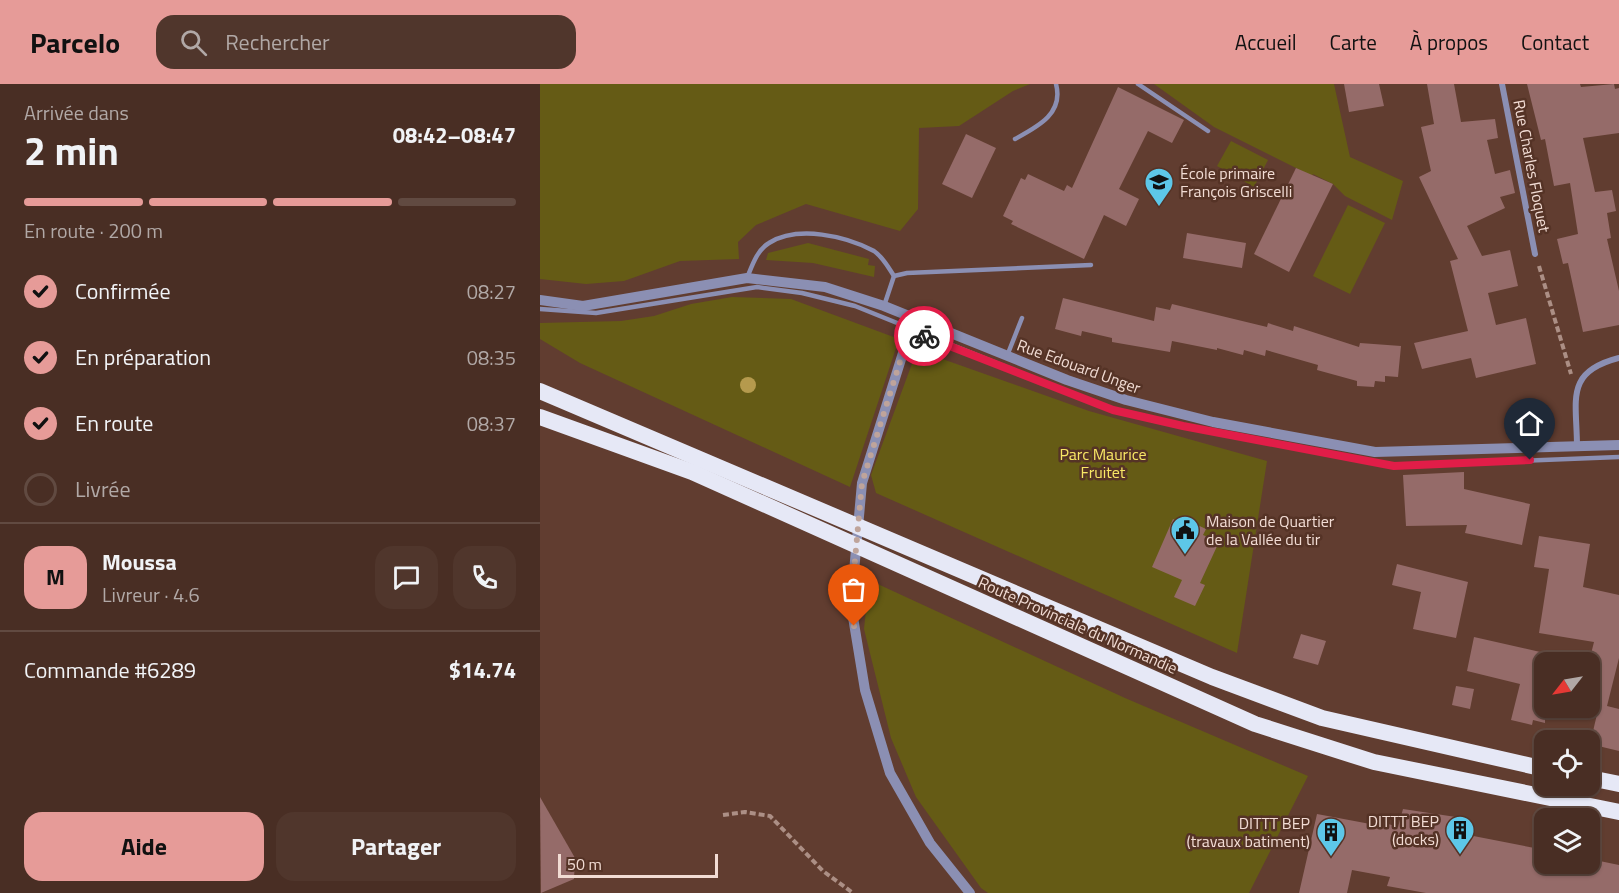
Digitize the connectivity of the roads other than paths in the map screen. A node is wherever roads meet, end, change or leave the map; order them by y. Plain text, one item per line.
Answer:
1 (1056, 84) edge
2 (1138, 84) edge
3 (1502, 84) edge
4 (1208, 131) dead end
5 (1015, 139) dead end
6 (1535, 254) road end
7 (1091, 265) dead end
8 (894, 276) junction
9 (747, 278) junction
10 (540, 300) edge
11 (885, 306) junction
12 (540, 309) edge
13 (914, 318) junction
14 (1022, 318) dead end
15 (910, 330) junction
16 (1006, 356) junction
17 (1619, 358) edge
18 (540, 391) edge
19 (540, 417) edge
20 (1619, 445) edge
21 (1577, 447) junction
22 (1619, 457) edge
23 (1534, 766) edge
24 (1600, 780) edge
25 (1619, 784) edge
26 (1619, 812) edge
27 (970, 893) edge

1 - 5 lane
2 - 4 lane
3 - 6 street, Rue Charles Floquet
7 - 8 lane
8 - 9 lane
8 - 11 lane
9 - 10 street, Rue Edouard Unger
9 - 11 street, Rue Edouard Unger
11 - 13 street, Rue Edouard Unger
12 - 15 lane
13 - 15 street
13 - 16 street, Rue Edouard Unger
14 - 16 lane
15 - 22 lane
15 - 27 street
16 - 21 street, Rue Edouard Unger
17 - 21 street
18 - 23 highway, Route Provinciale du Normandie
19 - 26 highway, Route Provinciale du Normandie
20 - 21 street, Rue Edouard Unger
24 - 25 highway

